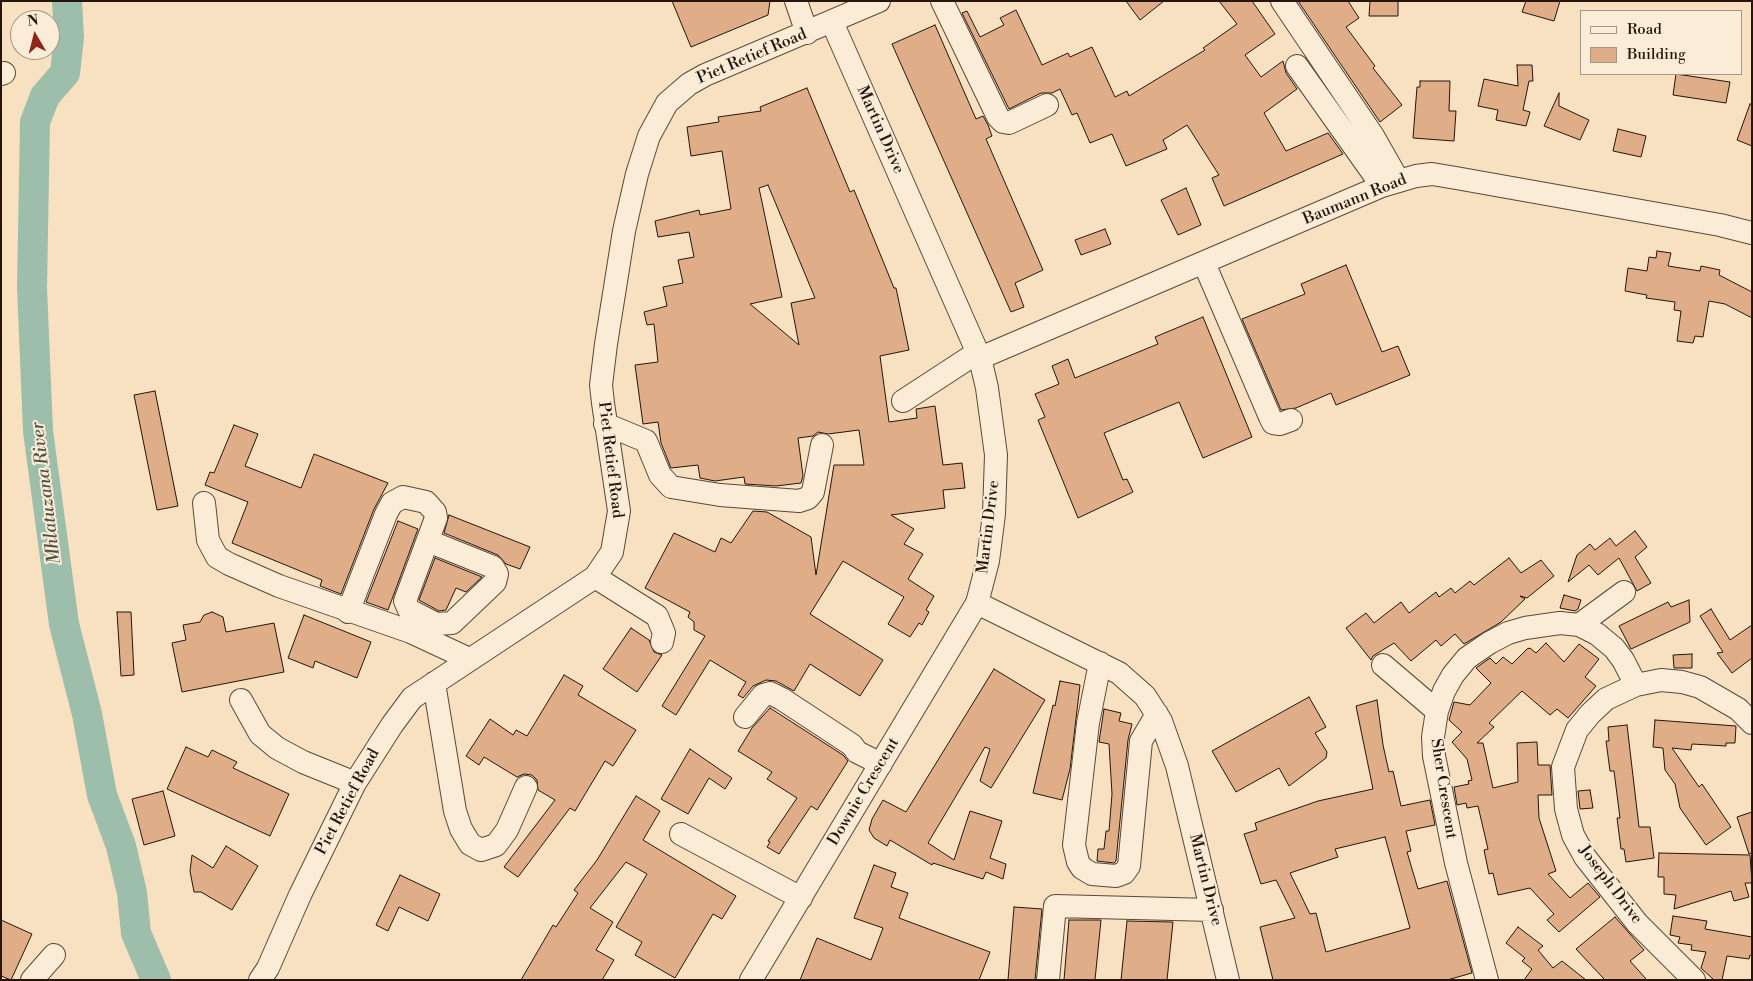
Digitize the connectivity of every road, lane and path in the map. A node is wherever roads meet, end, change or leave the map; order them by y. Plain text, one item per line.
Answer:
1 (796, 1) edge
2 (879, 1) edge
3 (942, 1) edge
4 (1282, 1) edge
5 (832, 22) junction
6 (807, 33) junction
7 (1298, 66) dead end
8 (1047, 105) dead end
9 (1390, 183) junction
10 (1752, 233) edge
11 (1204, 263) junction
12 (979, 355) junction
13 (903, 401) dead end
14 (1291, 420) dead end
15 (605, 424) junction
16 (822, 445) dead end
17 (204, 503) dead end
18 (428, 541) junction
19 (595, 577) junction
20 (1624, 592) dead end
21 (977, 603) junction
22 (348, 612) junction
23 (1579, 625) junction
24 (433, 632) junction
25 (662, 642) dead end
26 (469, 659) junction
27 (1100, 663) junction
28 (1383, 666) dead end
29 (434, 683) junction
30 (1636, 685) junction
31 (241, 700) dead end
32 (1437, 711) junction
33 (1157, 714) junction
34 (745, 717) dead end
35 (1752, 723) edge
36 (881, 764) junction
37 (355, 783) junction
38 (526, 787) dead end
39 (681, 834) dead end
40 (801, 898) junction
41 (1212, 910) junction
42 (54, 955) dead end
43 (32, 980) edge
44 (260, 980) edge
45 (751, 980) edge
46 (1048, 980) edge
47 (1228, 980) edge
48 (1487, 980) edge
49 (1694, 980) edge

1 - 6 street
2 - 5 street, Piet Retief Road
3 - 8 street
4 - 9 street
5 - 6 street, Piet Retief Road
5 - 12 street, Martin Drive
6 - 15 street, Piet Retief Road
7 - 9 street
9 - 10 street, Baumann Road
9 - 11 street, Baumann Road
11 - 12 street, Baumann Road
11 - 14 street
12 - 13 street, Baumann Road
12 - 21 street, Martin Drive
15 - 16 street
15 - 19 street, Piet Retief Road
17 - 22 street
18 - 22 street
18 - 24 street
18 - 24 street
19 - 25 street
19 - 26 street, Piet Retief Road
20 - 23 street
21 - 27 street, Martin Drive
21 - 36 street, Downie Crescent
22 - 24 street
23 - 30 street, Sher Crescent
23 - 32 street, Sher Crescent
24 - 26 street
26 - 29 street, Piet Retief Road
27 - 33 street, Martin Drive
27 - 33 street
28 - 32 street
29 - 37 street, Piet Retief Road
29 - 38 street
30 - 35 street, Joseph Drive
30 - 49 street, Joseph Drive
31 - 37 street
32 - 48 street, Sher Crescent
33 - 41 street, Martin Drive
34 - 36 street
36 - 40 street, Downie Crescent
37 - 44 street, Piet Retief Road
39 - 40 street
40 - 45 street, Downie Crescent
41 - 46 street
41 - 47 street, Martin Drive
42 - 43 street

